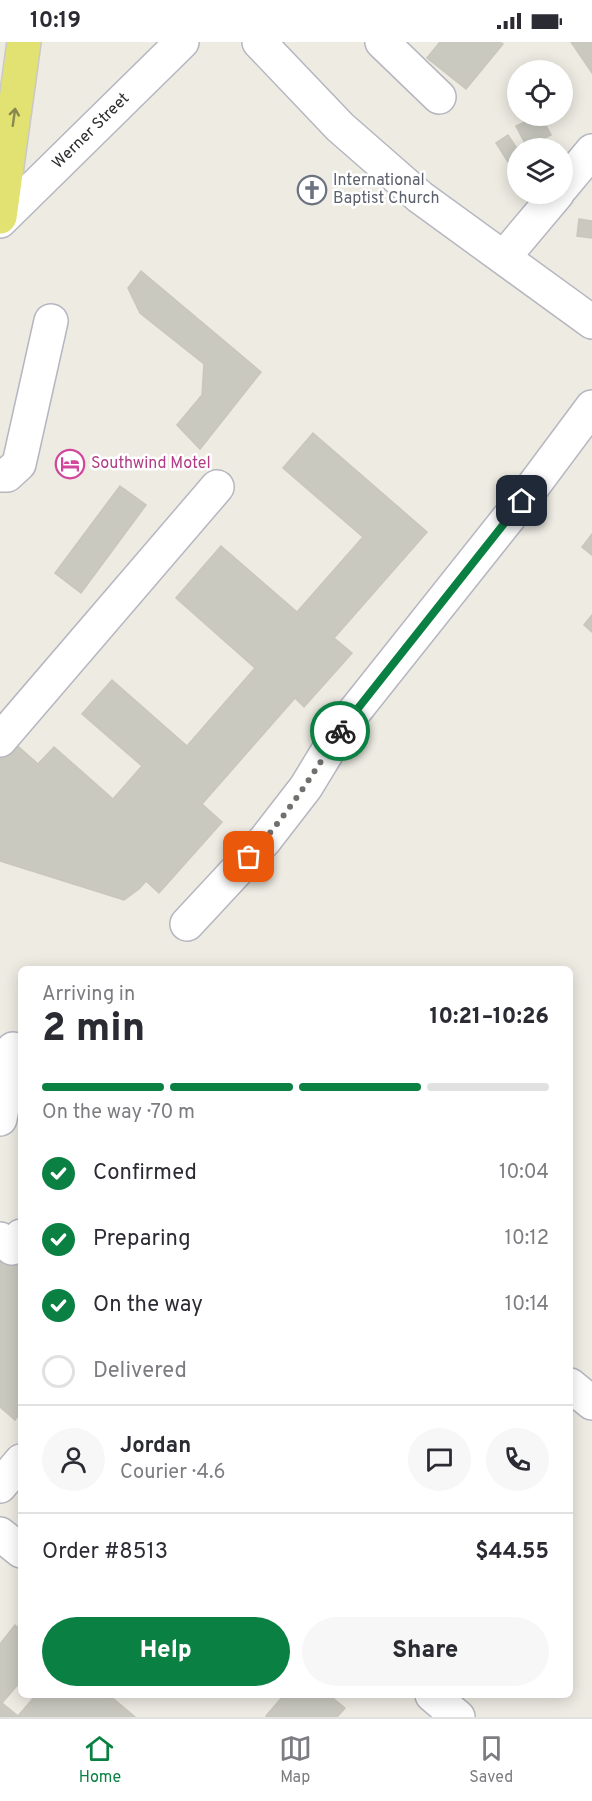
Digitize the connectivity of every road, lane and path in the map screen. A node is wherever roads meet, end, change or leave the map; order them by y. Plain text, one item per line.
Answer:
1 (24, 42) edge
2 (182, 42) edge
3 (259, 42) edge
4 (382, 42) edge
5 (439, 97) dead end
6 (592, 151) edge
7 (573, 174) edge
8 (549, 204) edge
9 (0, 219) edge
10 (504, 257) junction
11 (51, 321) dead end
12 (592, 322) edge
13 (592, 407) edge
14 (0, 475) edge
15 (217, 487) dead end
16 (0, 740) edge
17 (187, 924) dead end
18 (18, 1050) edge
19 (0, 1119) edge
20 (0, 1239) edge
21 (18, 1240) edge
22 (573, 1387) edge
23 (592, 1403) edge
24 (0, 1534) edge
25 (18, 1549) edge
26 (436, 1698) edge
27 (458, 1717) edge

9 -> 1 main road
2 - 9 street, Werner Street
3 - 10 street
4 - 5 street
6 - 7 street
8 - 10 street
10 - 12 street
11 - 14 street
13 - 17 street
15 - 16 street
18 - 19 street
20 - 21 street
22 - 23 street
24 - 25 street
26 - 27 street

